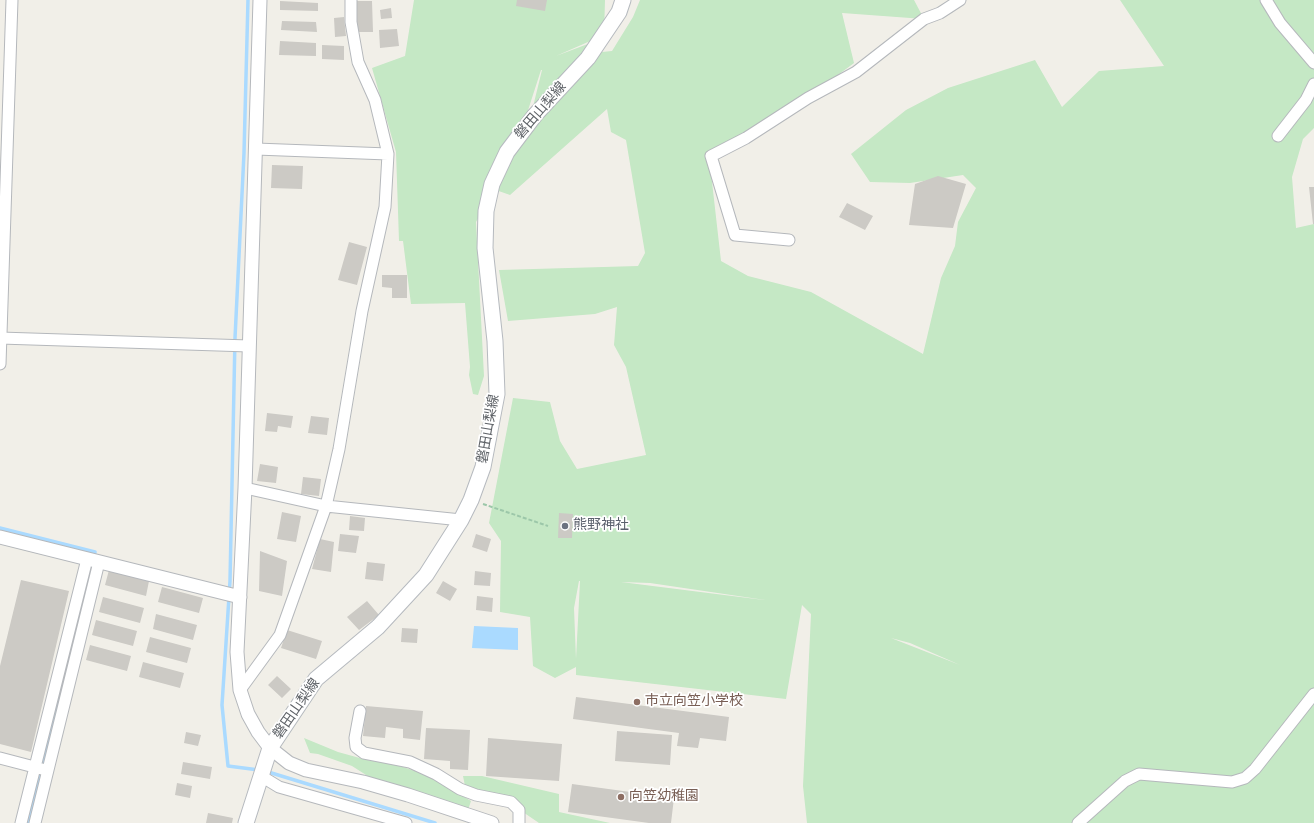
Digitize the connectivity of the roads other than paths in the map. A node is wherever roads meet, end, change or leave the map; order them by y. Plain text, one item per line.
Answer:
1 (12, 0) edge
2 (260, 0) edge
3 (351, 0) edge
4 (960, 0) edge
5 (1266, 0) edge
6 (619, 4) edge
7 (1314, 63) edge
8 (1314, 84) edge
9 (1278, 136) dead end
10 (256, 149) junction
11 (388, 154) junction
12 (789, 240) dead end
13 (0, 338) edge
14 (250, 346) junction
15 (0, 364) edge
16 (245, 488) junction
17 (326, 506) junction
18 (462, 520) junction
19 (0, 538) edge
20 (93, 561) junction
21 (240, 597) junction
22 (240, 690) junction
23 (1314, 694) edge
24 (360, 711) dead end
25 (270, 748) junction
26 (0, 758) edge
27 (35, 767) junction
28 (48, 770) junction
29 (261, 776) junction
30 (392, 821) edge
31 (21, 823) edge
32 (35, 823) edge
33 (246, 823) edge
34 (406, 823) edge
35 (492, 823) edge
36 (519, 823) edge
37 (1078, 823) edge

1 - 13 street
2 - 10 street
3 - 11 street
4 - 12 street
5 - 7 street
6 - 18 main road, 磐田山梨線
8 - 9 street
10 - 11 street
10 - 14 street
11 - 17 street
13 - 14 street
13 - 15 street
14 - 16 street
16 - 17 street
16 - 21 street
17 - 18 street
17 - 22 street
18 - 25 main road, 磐田山梨線
19 - 20 street
20 - 21 street
20 - 27 street
20 - 28 street
21 - 22 street
22 - 25 street
23 - 37 street
24 - 36 street
25 - 29 main road, 磐田山梨線
25 - 35 street
26 - 27 street
27 - 28 street
27 - 31 street
28 - 32 street
29 - 30 street
29 - 33 main road, 磐田山梨線
30 - 34 street

